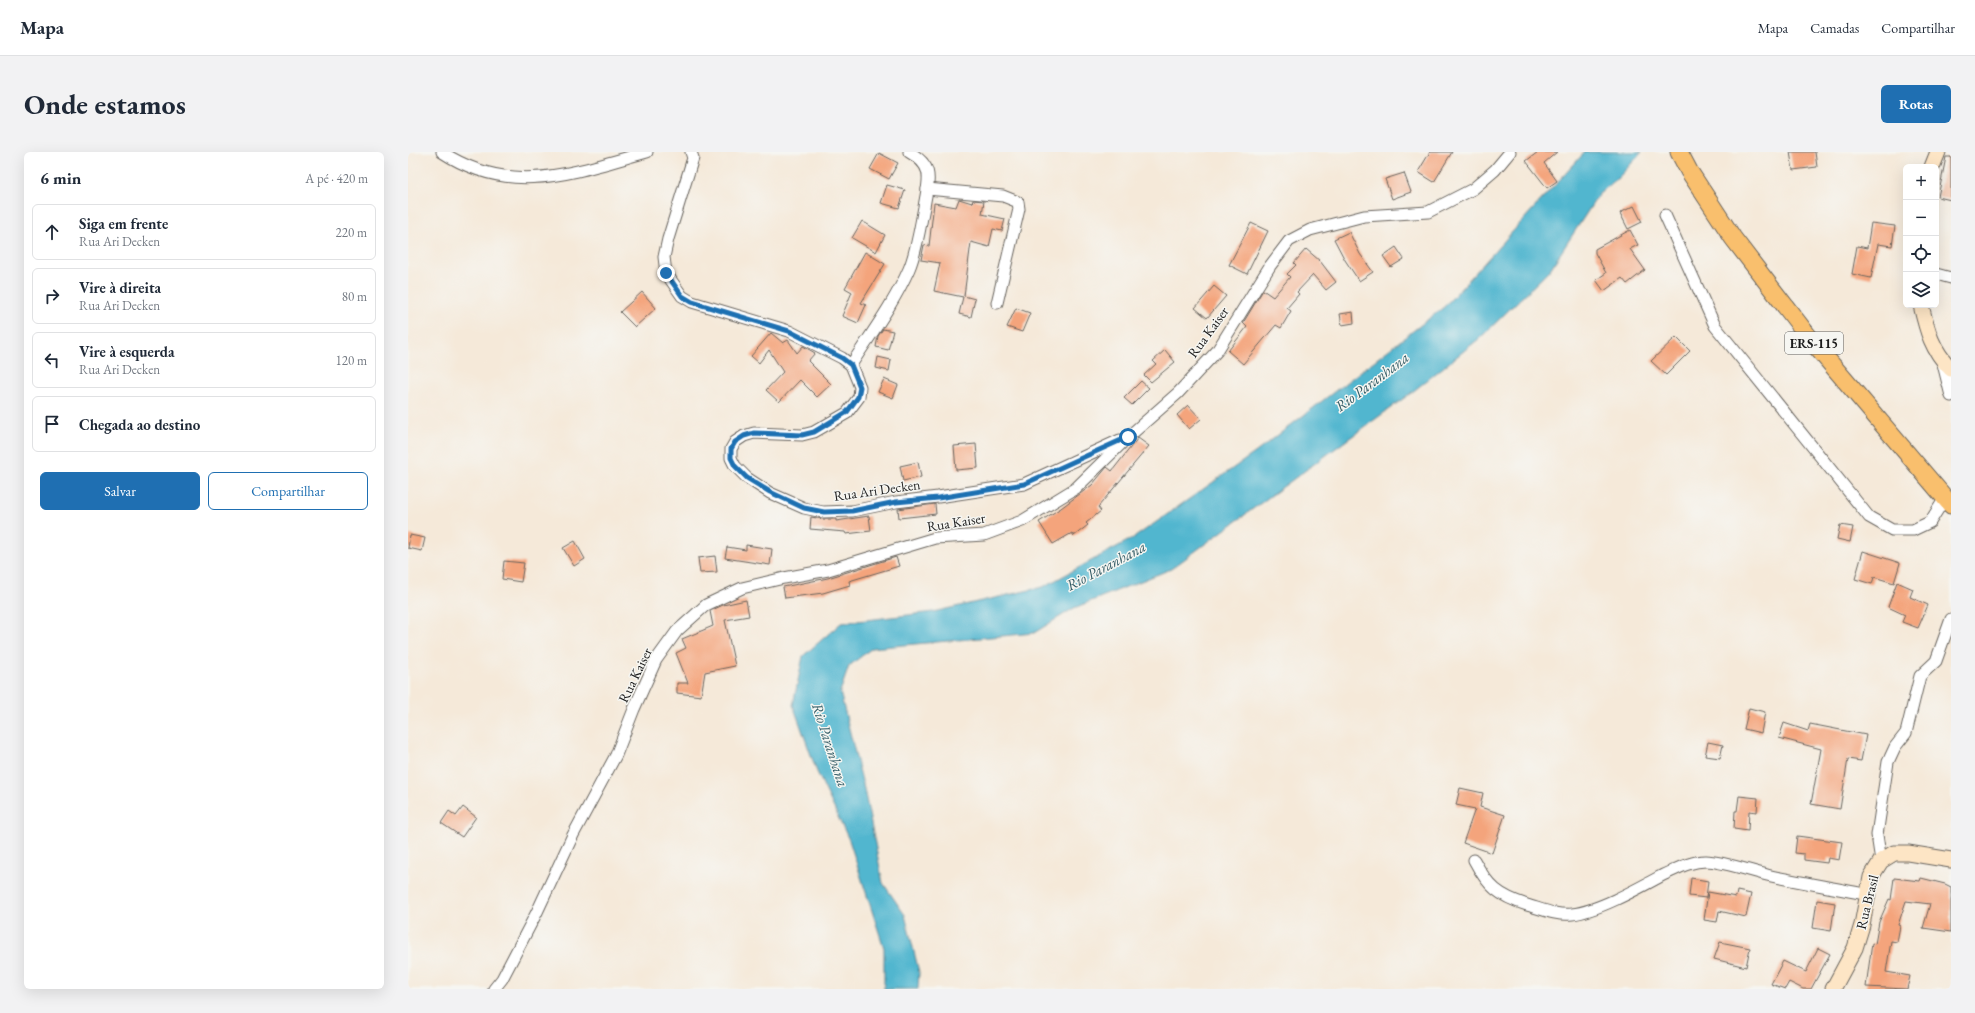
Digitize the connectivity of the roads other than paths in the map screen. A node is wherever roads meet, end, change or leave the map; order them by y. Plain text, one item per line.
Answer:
1 (442, 152) edge
2 (647, 152) edge
3 (691, 152) edge
4 (909, 152) edge
5 (1510, 152) edge
6 (1679, 152) edge
7 (1938, 152) edge
8 (1933, 164) edge
9 (927, 189) junction
10 (1665, 215) dead end
11 (1939, 275) edge
12 (1951, 278) edge
13 (997, 303) dead end
14 (1922, 308) edge
15 (1946, 364) edge
16 (851, 365) junction
17 (1951, 396) edge
18 (1128, 437) junction
19 (1948, 501) edge
20 (1951, 618) edge
21 (1474, 860) dead end
22 (1951, 860) edge
23 (1880, 861) junction
24 (1869, 895) junction
25 (494, 989) edge
26 (1833, 989) edge

1 - 2 street
3 - 16 street
4 - 9 street
5 - 18 street, Rua Kaiser
6 - 19 main road, ERS-115
7 - 8 street
9 - 13 street
9 - 16 street
10 - 19 street
11 - 12 street
14 - 15 street
15 - 17 street
16 - 18 street, Rua Ari Decken
18 - 25 street, Rua Kaiser
20 - 23 street
21 - 24 street
22 - 23 street, Rua Brasil
23 - 24 street, Rua Brasil
24 - 26 street, Rua Brasil

